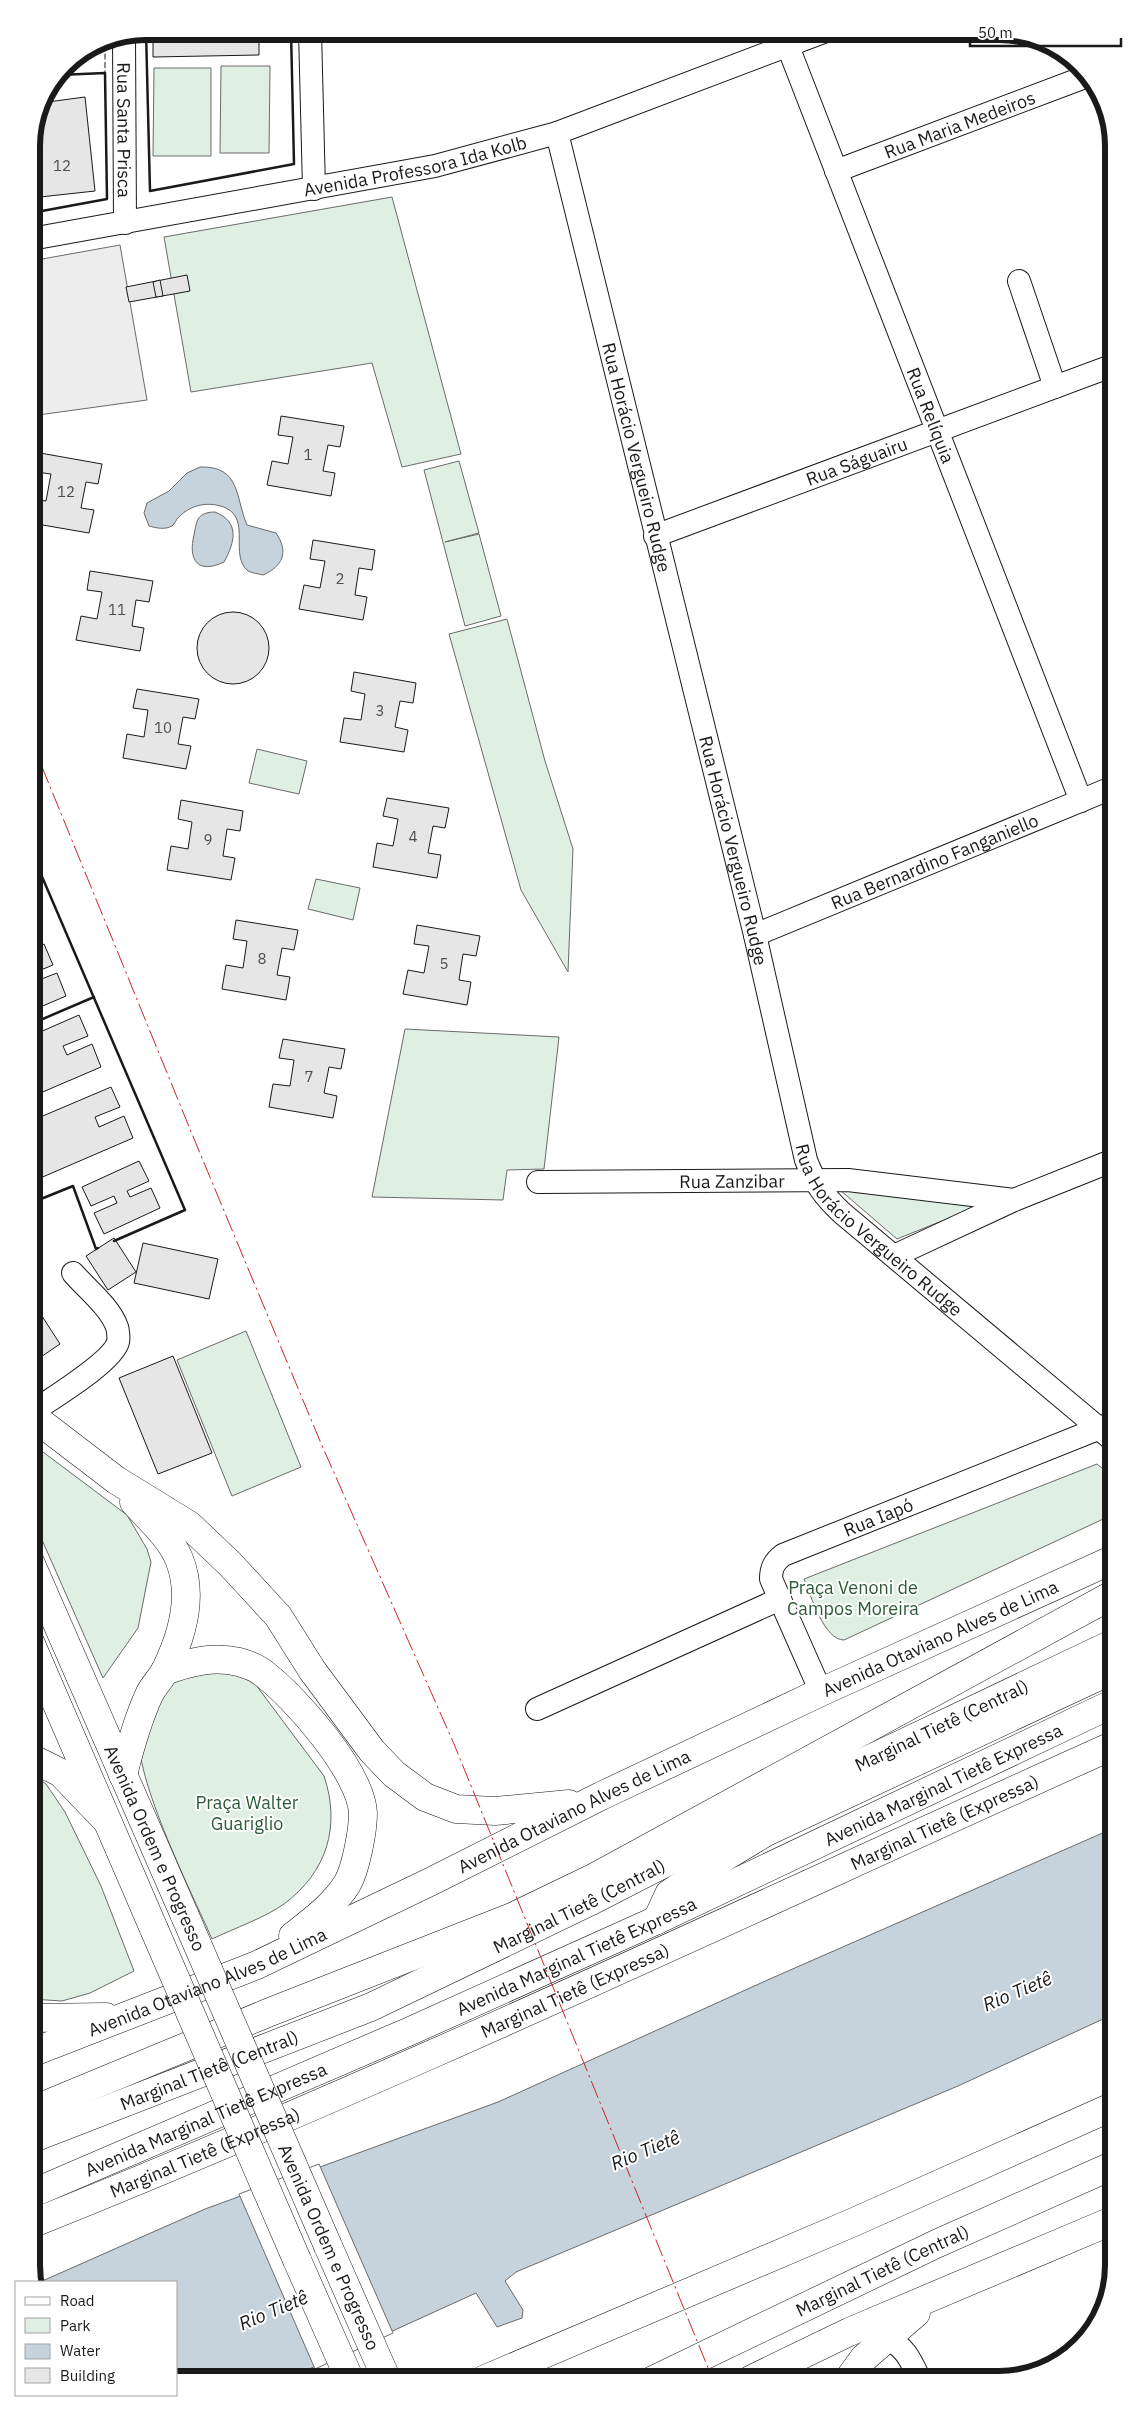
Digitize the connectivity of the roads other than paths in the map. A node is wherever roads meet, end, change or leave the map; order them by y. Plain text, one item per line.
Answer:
1 (310, 40) edge
2 (779, 40) edge
3 (785, 40) edge
4 (124, 43) edge
5 (1080, 79) edge
6 (557, 133) junction
7 (836, 171) junction
8 (314, 189) junction
9 (126, 223) junction
10 (40, 238) edge
11 (1019, 281) dead end
12 (1105, 368) edge
13 (1054, 387) junction
14 (937, 430) junction
15 (655, 536) junction
16 (1105, 791) edge
17 (1081, 801) junction
18 (755, 935) junction
19 (1105, 1164) edge
20 (813, 1179) junction
21 (538, 1182) dead end
22 (1014, 1200) junction
23 (894, 1256) junction
24 (73, 1273) dead end
25 (40, 1408) edge
26 (40, 1421) edge
27 (1105, 1427) edge
28 (1105, 1432) edge
29 (116, 1480) junction
30 (1105, 1563) edge
31 (40, 1584) edge
32 (780, 1599) junction
33 (1105, 1599) edge
34 (1105, 1647) edge
35 (40, 1665) edge
36 (165, 1671) junction
37 (1105, 1673) edge
38 (821, 1692) junction
39 (1105, 1707) edge
40 (537, 1709) dead end
41 (1105, 1749) edge
42 (40, 1762) edge
43 (124, 1775) junction
44 (601, 1796) junction
45 (106, 1820) junction
46 (657, 1920) junction
47 (257, 1965) junction
48 (128, 2017) junction
49 (40, 2018) edge
50 (40, 2050) edge
51 (40, 2107) edge
52 (1105, 2110) edge
53 (40, 2136) edge
54 (1105, 2169) edge
55 (40, 2190) edge
56 (40, 2220) edge
57 (1105, 2224) edge
58 (944, 2291) junction
59 (886, 2338) junction
60 (346, 2371) edge
61 (383, 2371) edge
62 (504, 2371) edge
63 (672, 2371) edge
64 (768, 2371) edge
65 (855, 2371) edge
66 (916, 2371) edge

1 - 8 street
2 - 6 street, Avenida Professora Ida Kolb
3 - 7 street, Rua Relíquia
4 - 9 street, Rua Santa Prisca
5 - 7 street, Rua Maria Medeiros
6 - 8 street, Avenida Professora Ida Kolb
6 - 15 street, Rua Horácio Vergueiro Rudge
7 - 14 street, Rua Relíquia
8 - 9 street, Avenida Professora Ida Kolb
9 - 10 street, Avenida Professora Ida Kolb
11 - 13 street
12 - 13 street, Rua Ságuairu
13 - 14 street, Rua Ságuairu
14 - 15 street, Rua Ságuairu
14 - 17 street, Rua Relíquia
15 - 18 street, Rua Horácio Vergueiro Rudge
16 - 17 street, Rua Bernardino Fanganiello
17 - 18 street, Rua Bernardino Fanganiello
18 - 20 street, Rua Horácio Vergueiro Rudge
19 - 22 street, Rua Zanzibar
20 - 21 street, Rua Zanzibar
20 - 22 street, Rua Zanzibar
20 - 23 street, Rua Horácio Vergueiro Rudge
22 - 23 street, Rua Zanzibar
23 - 27 street, Rua Horácio Vergueiro Rudge
24 - 25 street
26 - 29 main road
28 - 32 street, Rua Iapó
29 - 36 main road
29 - 44 main road
30 - 38 main road, Avenida Otaviano Alves de Lima
31 - 43 main road, Avenida Ordem e Progresso
32 - 38 street, Rua Iapó
32 - 40 street
33 - 51 main road
34 - 53 main road, Marginal Tietê (Central)
35 - 45 main road, Avenida Ordem e Progresso
36 - 43 main road
36 - 47 main road
37 - 46 main road
38 - 44 main road, Avenida Otaviano Alves de Lima
39 - 46 main road, Avenida Marginal Tietê Expressa
41 - 56 main road, Marginal Tietê (Expressa)
42 - 45 main road
43 - 61 main road, Avenida Ordem e Progresso, bridge
44 - 47 main road, Avenida Otaviano Alves de Lima
45 - 60 main road, Avenida Ordem e Progresso, bridge
46 - 55 main road, Avenida Marginal Tietê Expressa
47 - 48 main road, Avenida Otaviano Alves de Lima
48 - 49 main road
48 - 50 main road, Avenida Otaviano Alves de Lima
52 - 62 main road
54 - 63 main road, Marginal Tietê (Central)
57 - 58 main road
58 - 59 main road
58 - 64 main road
59 - 65 main road
59 - 66 street

